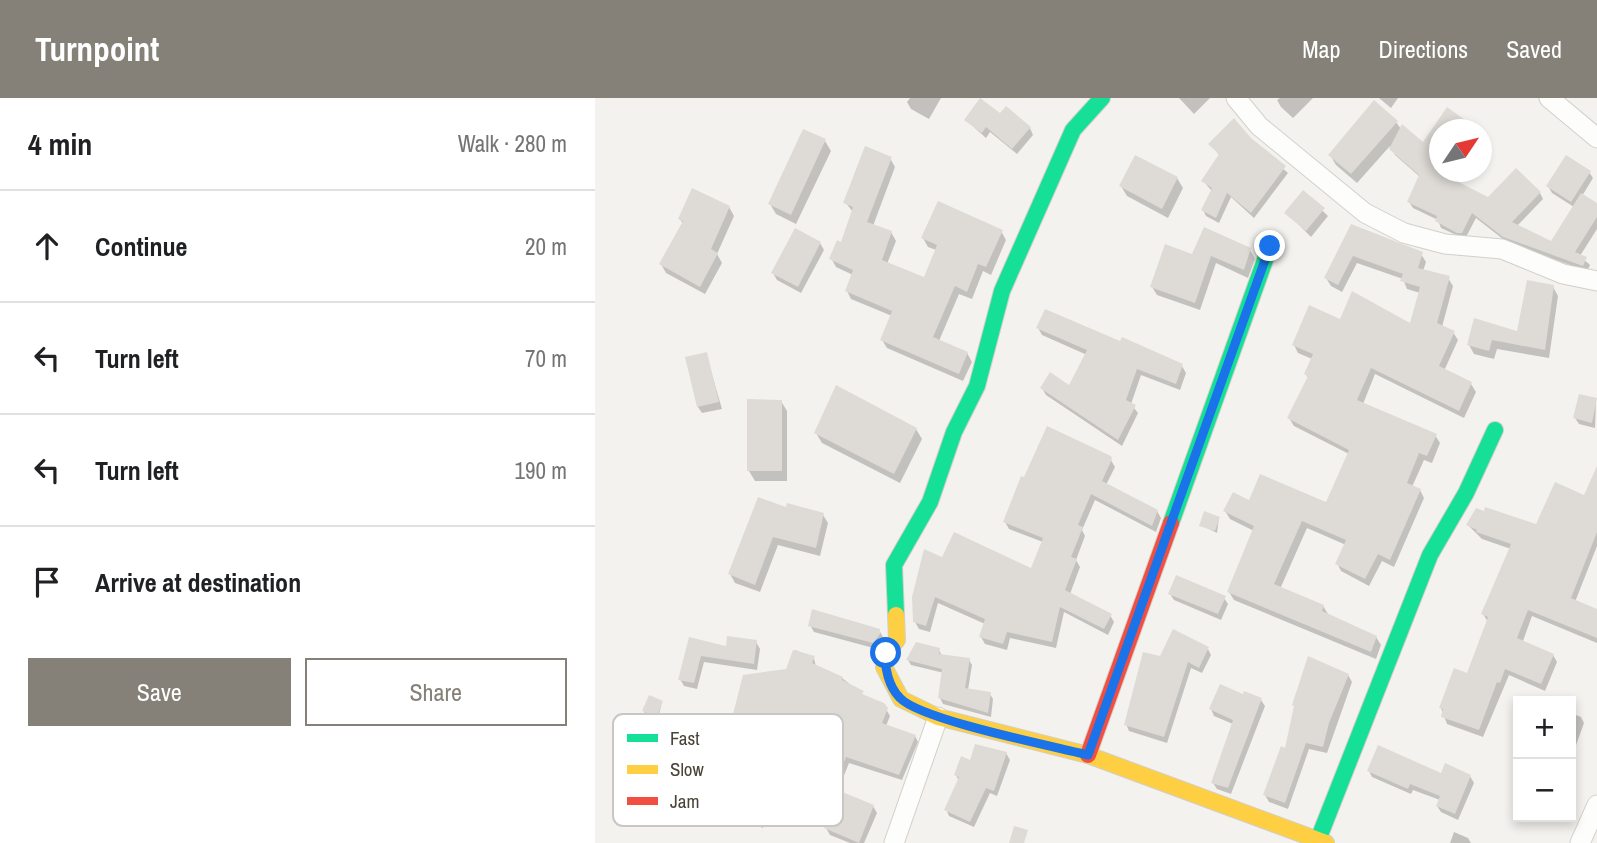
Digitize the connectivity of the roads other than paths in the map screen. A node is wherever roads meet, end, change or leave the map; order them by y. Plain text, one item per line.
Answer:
1 (1102, 98) edge
2 (1236, 98) edge
3 (1549, 98) edge
4 (1597, 138) edge
5 (1270, 246) dead end
6 (1597, 281) edge
7 (1495, 430) dead end
8 (938, 717) junction
9 (1088, 755) junction
10 (1597, 805) edge
11 (1322, 841) edge
12 (894, 843) edge
13 (1580, 843) edge

1 - 8 street
2 - 6 street
3 - 4 street
5 - 9 street
7 - 11 street
8 - 9 street
8 - 12 street
9 - 11 street
10 - 13 street

